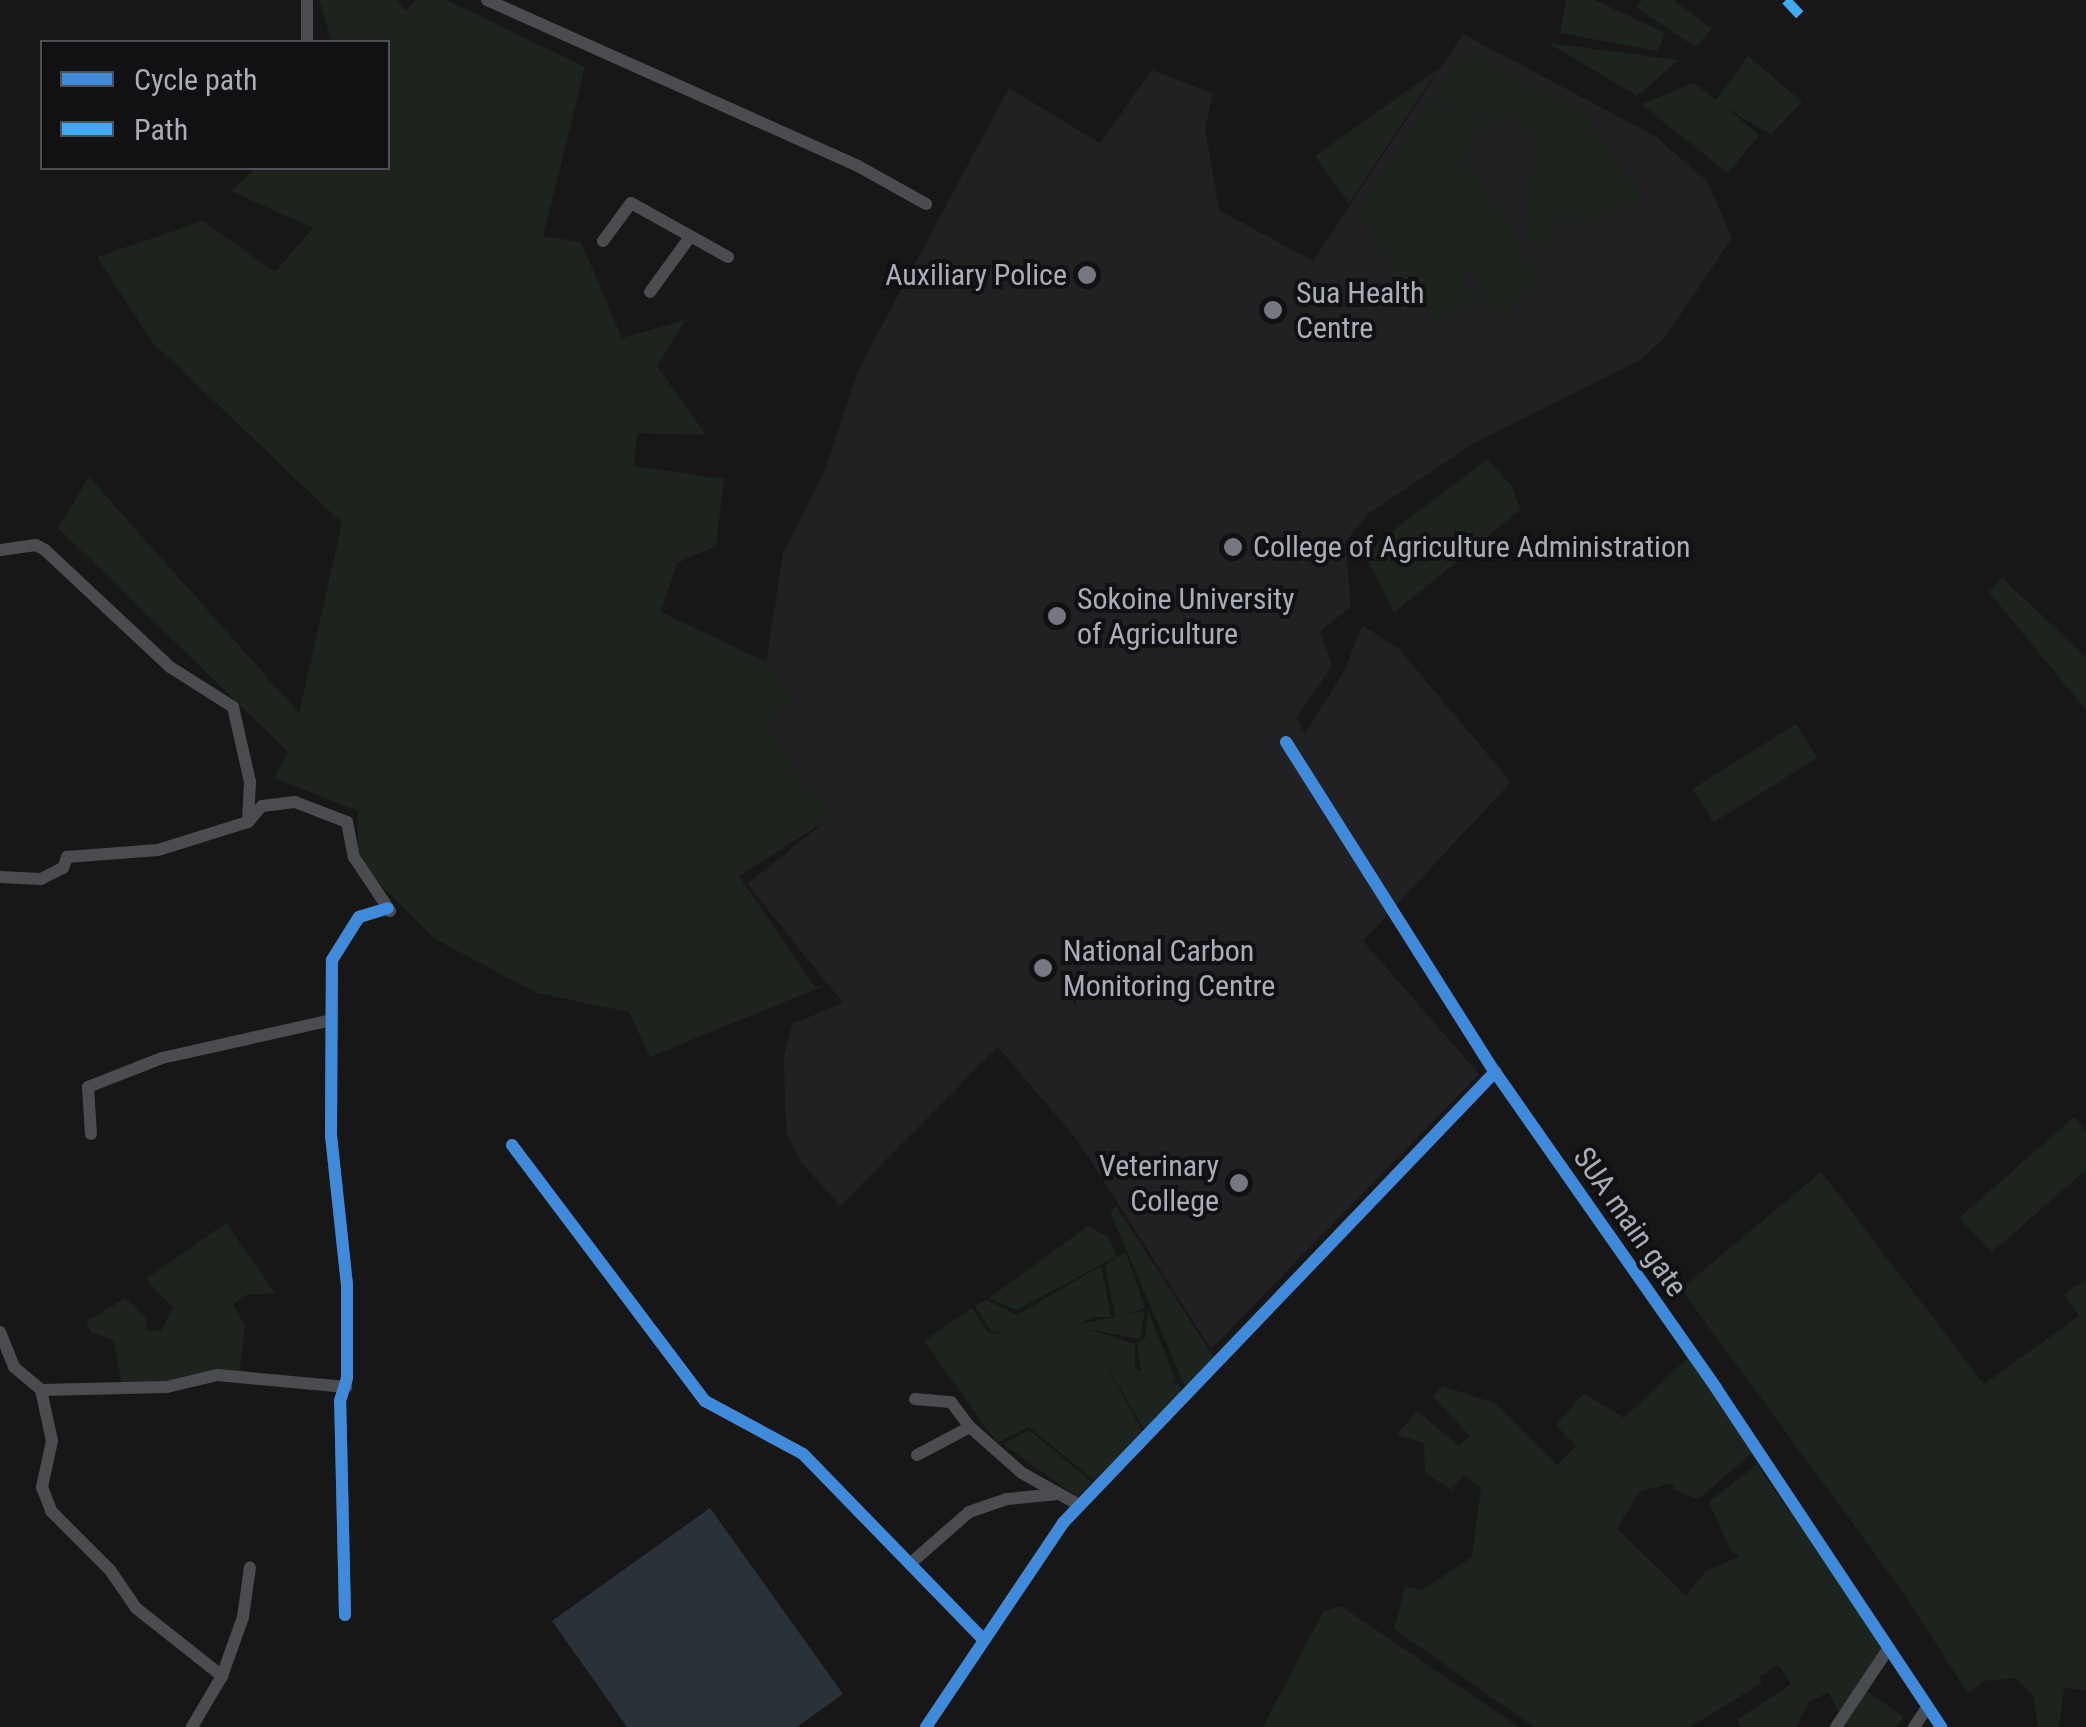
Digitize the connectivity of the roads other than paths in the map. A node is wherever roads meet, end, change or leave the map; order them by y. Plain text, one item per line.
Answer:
1 (307, 0) edge
2 (487, 0) edge
3 (307, 40) edge
4 (926, 204) dead end
5 (690, 237) junction
6 (603, 241) dead end
7 (728, 257) dead end
8 (650, 292) dead end
9 (0, 550) edge
10 (1286, 742) dead end
11 (248, 822) junction
12 (0, 877) edge
13 (328, 1021) junction
14 (1495, 1072) junction
15 (91, 1134) dead end
16 (512, 1145) dead end
17 (0, 1332) edge
18 (346, 1386) junction
19 (40, 1390) junction
20 (915, 1398) dead end
21 (970, 1427) junction
22 (917, 1455) dead end
23 (1058, 1494) junction
24 (1079, 1505) junction
25 (911, 1564) junction
26 (250, 1568) dead end
27 (346, 1615) dead end
28 (982, 1638) junction
29 (1888, 1649) junction
30 (222, 1676) junction
31 (1928, 1708) junction
32 (192, 1727) edge
33 (926, 1727) edge
34 (1836, 1727) edge
35 (1914, 1727) edge
36 (1940, 1727) edge

1 - 3 street
2 - 4 street
5 - 6 street
5 - 7 street
5 - 8 street
9 - 11 street
10 - 14 street, SUA main gate
11 - 12 street
11 - 13 street
13 - 15 street
13 - 18 street
14 - 24 street
14 - 29 street, SUA main gate
16 - 25 street
17 - 19 street
18 - 19 street
18 - 27 street
19 - 30 street
20 - 21 street
21 - 22 street
21 - 23 street
23 - 24 street
23 - 25 street
24 - 28 street
25 - 28 street
26 - 30 street
28 - 33 street
29 - 31 street, SUA main gate
29 - 34 street
30 - 32 street
31 - 35 street
31 - 36 street, SUA main gate

